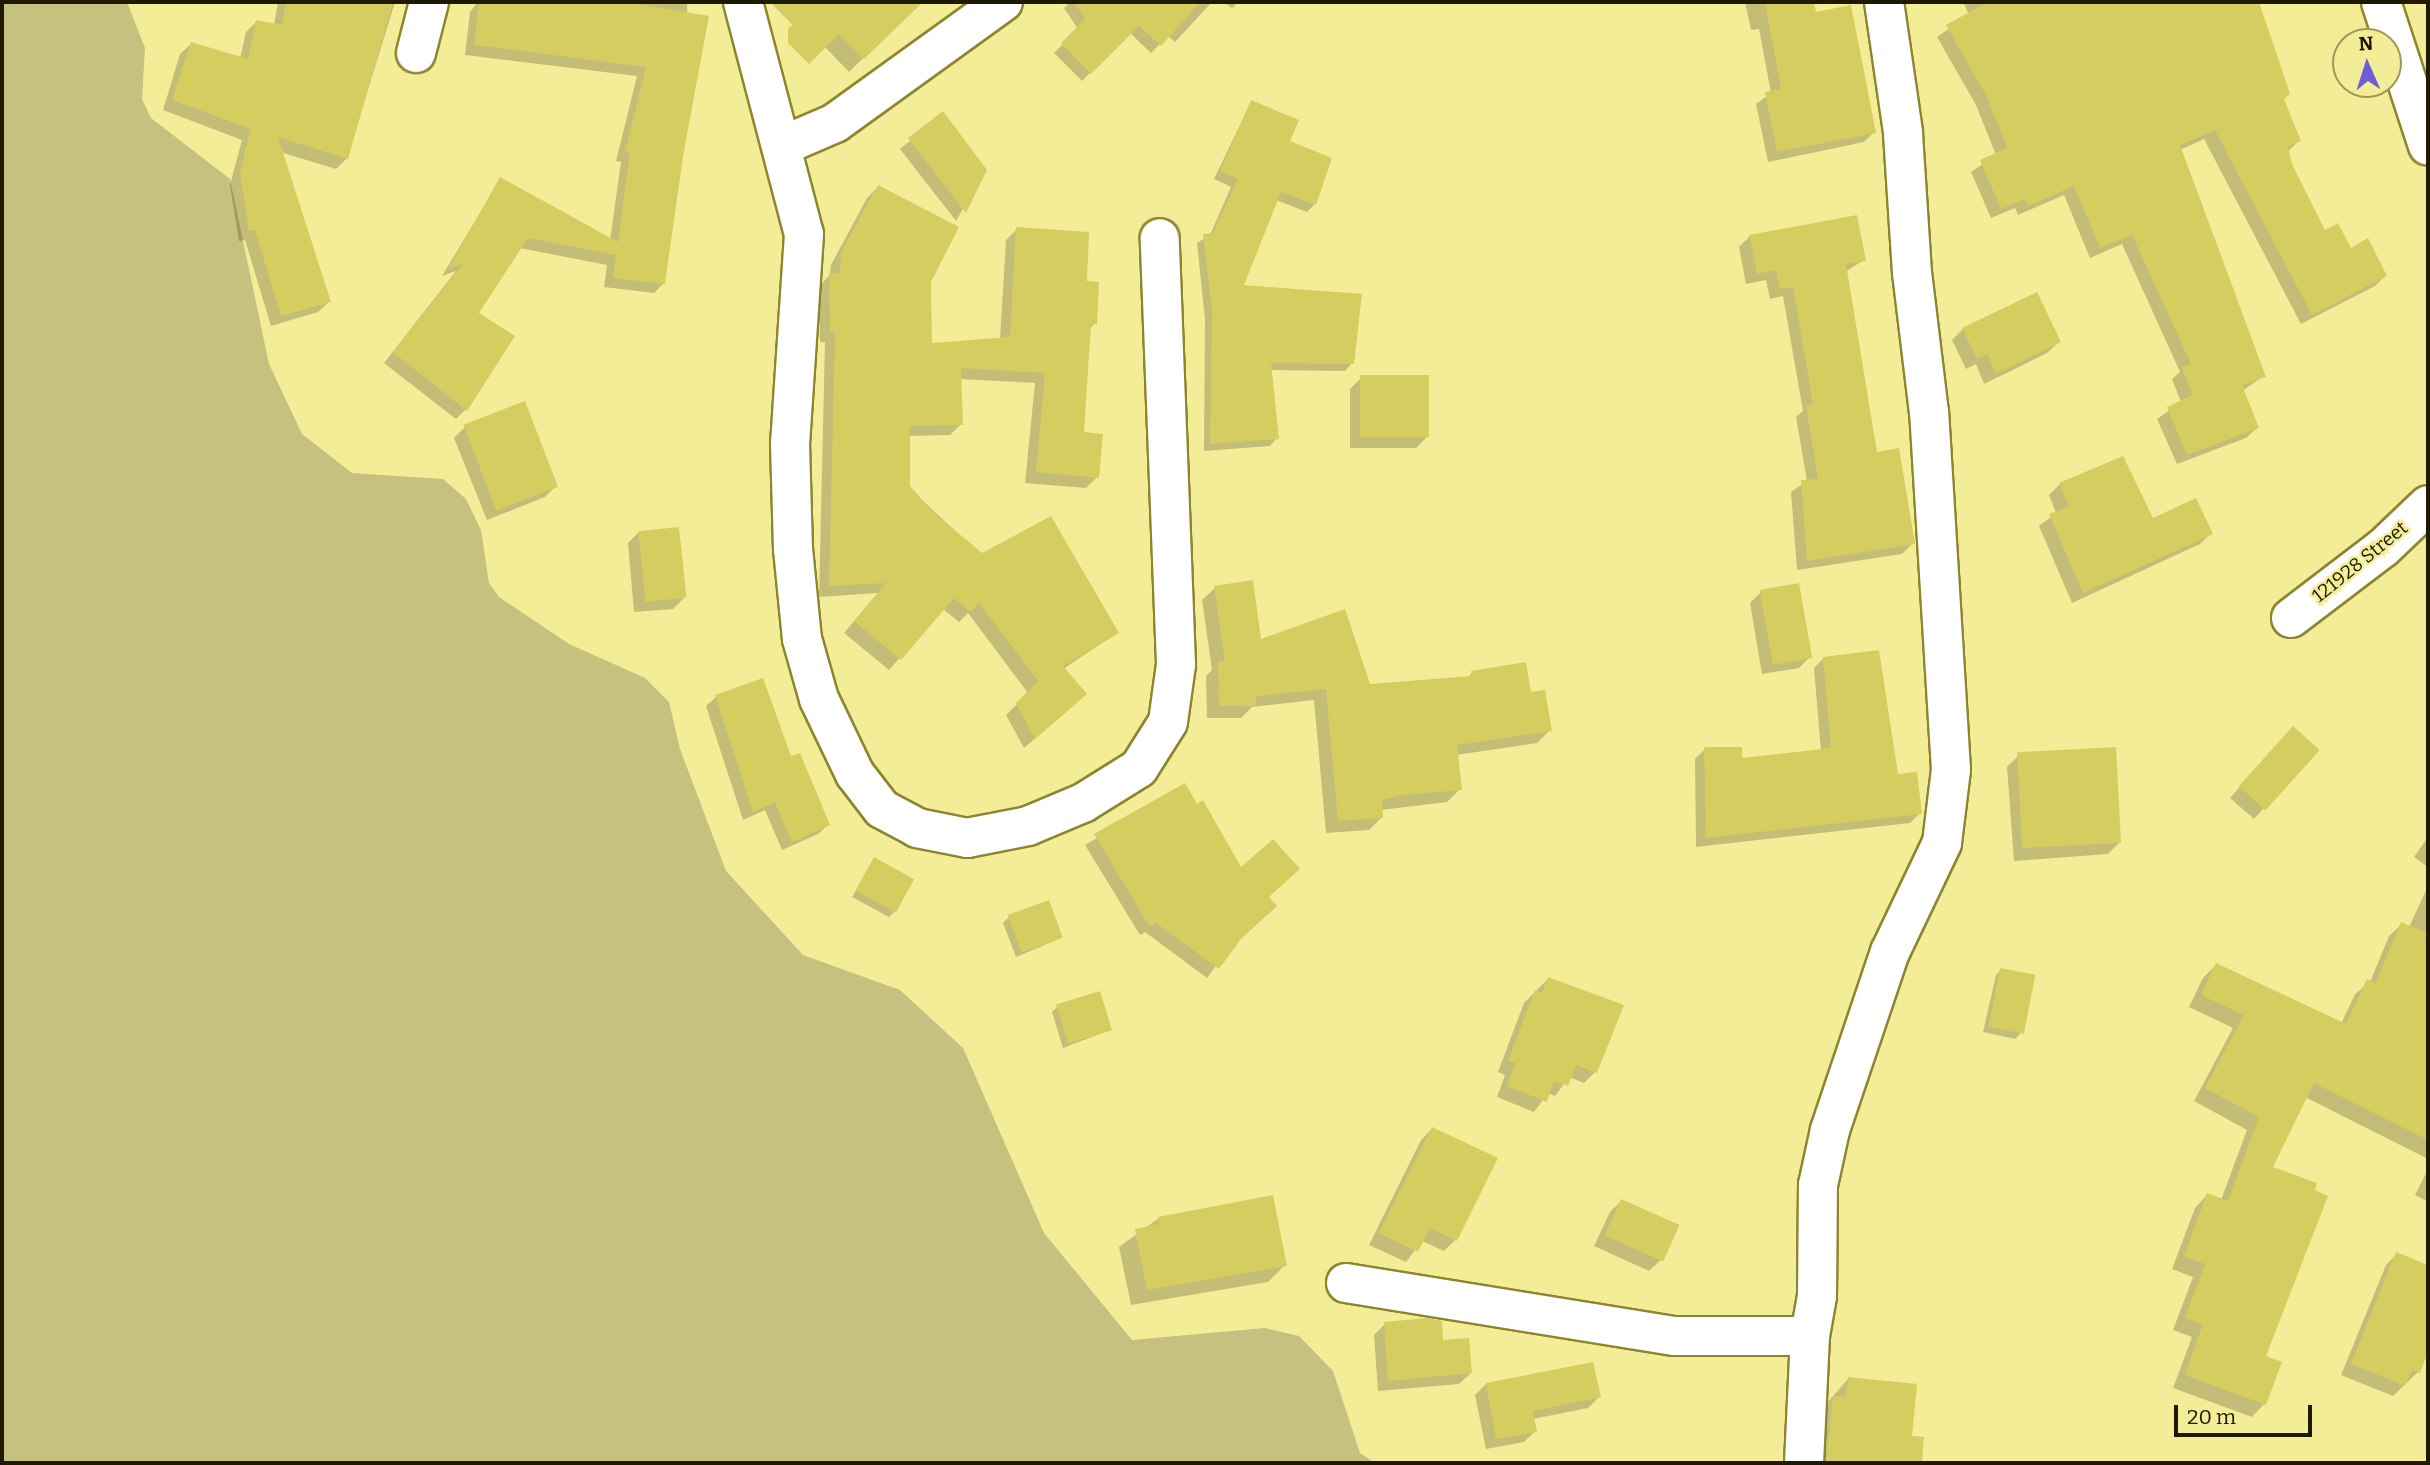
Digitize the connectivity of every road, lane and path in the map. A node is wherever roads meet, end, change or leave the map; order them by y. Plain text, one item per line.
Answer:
1 (429, 2) edge
2 (743, 2) edge
3 (1003, 2) edge
4 (1884, 2) edge
5 (2381, 2) edge
6 (416, 53) dead end
7 (784, 145) junction
8 (2428, 146) edge
9 (1160, 238) dead end
10 (2428, 505) edge
11 (2291, 618) dead end
12 (1346, 1283) dead end
13 (1810, 1336) junction
14 (1804, 1463) edge

1 - 6 street
2 - 7 street
3 - 7 street
4 - 13 street
5 - 8 street
7 - 9 street
10 - 11 street, 121928 Street
12 - 13 street
13 - 14 street

